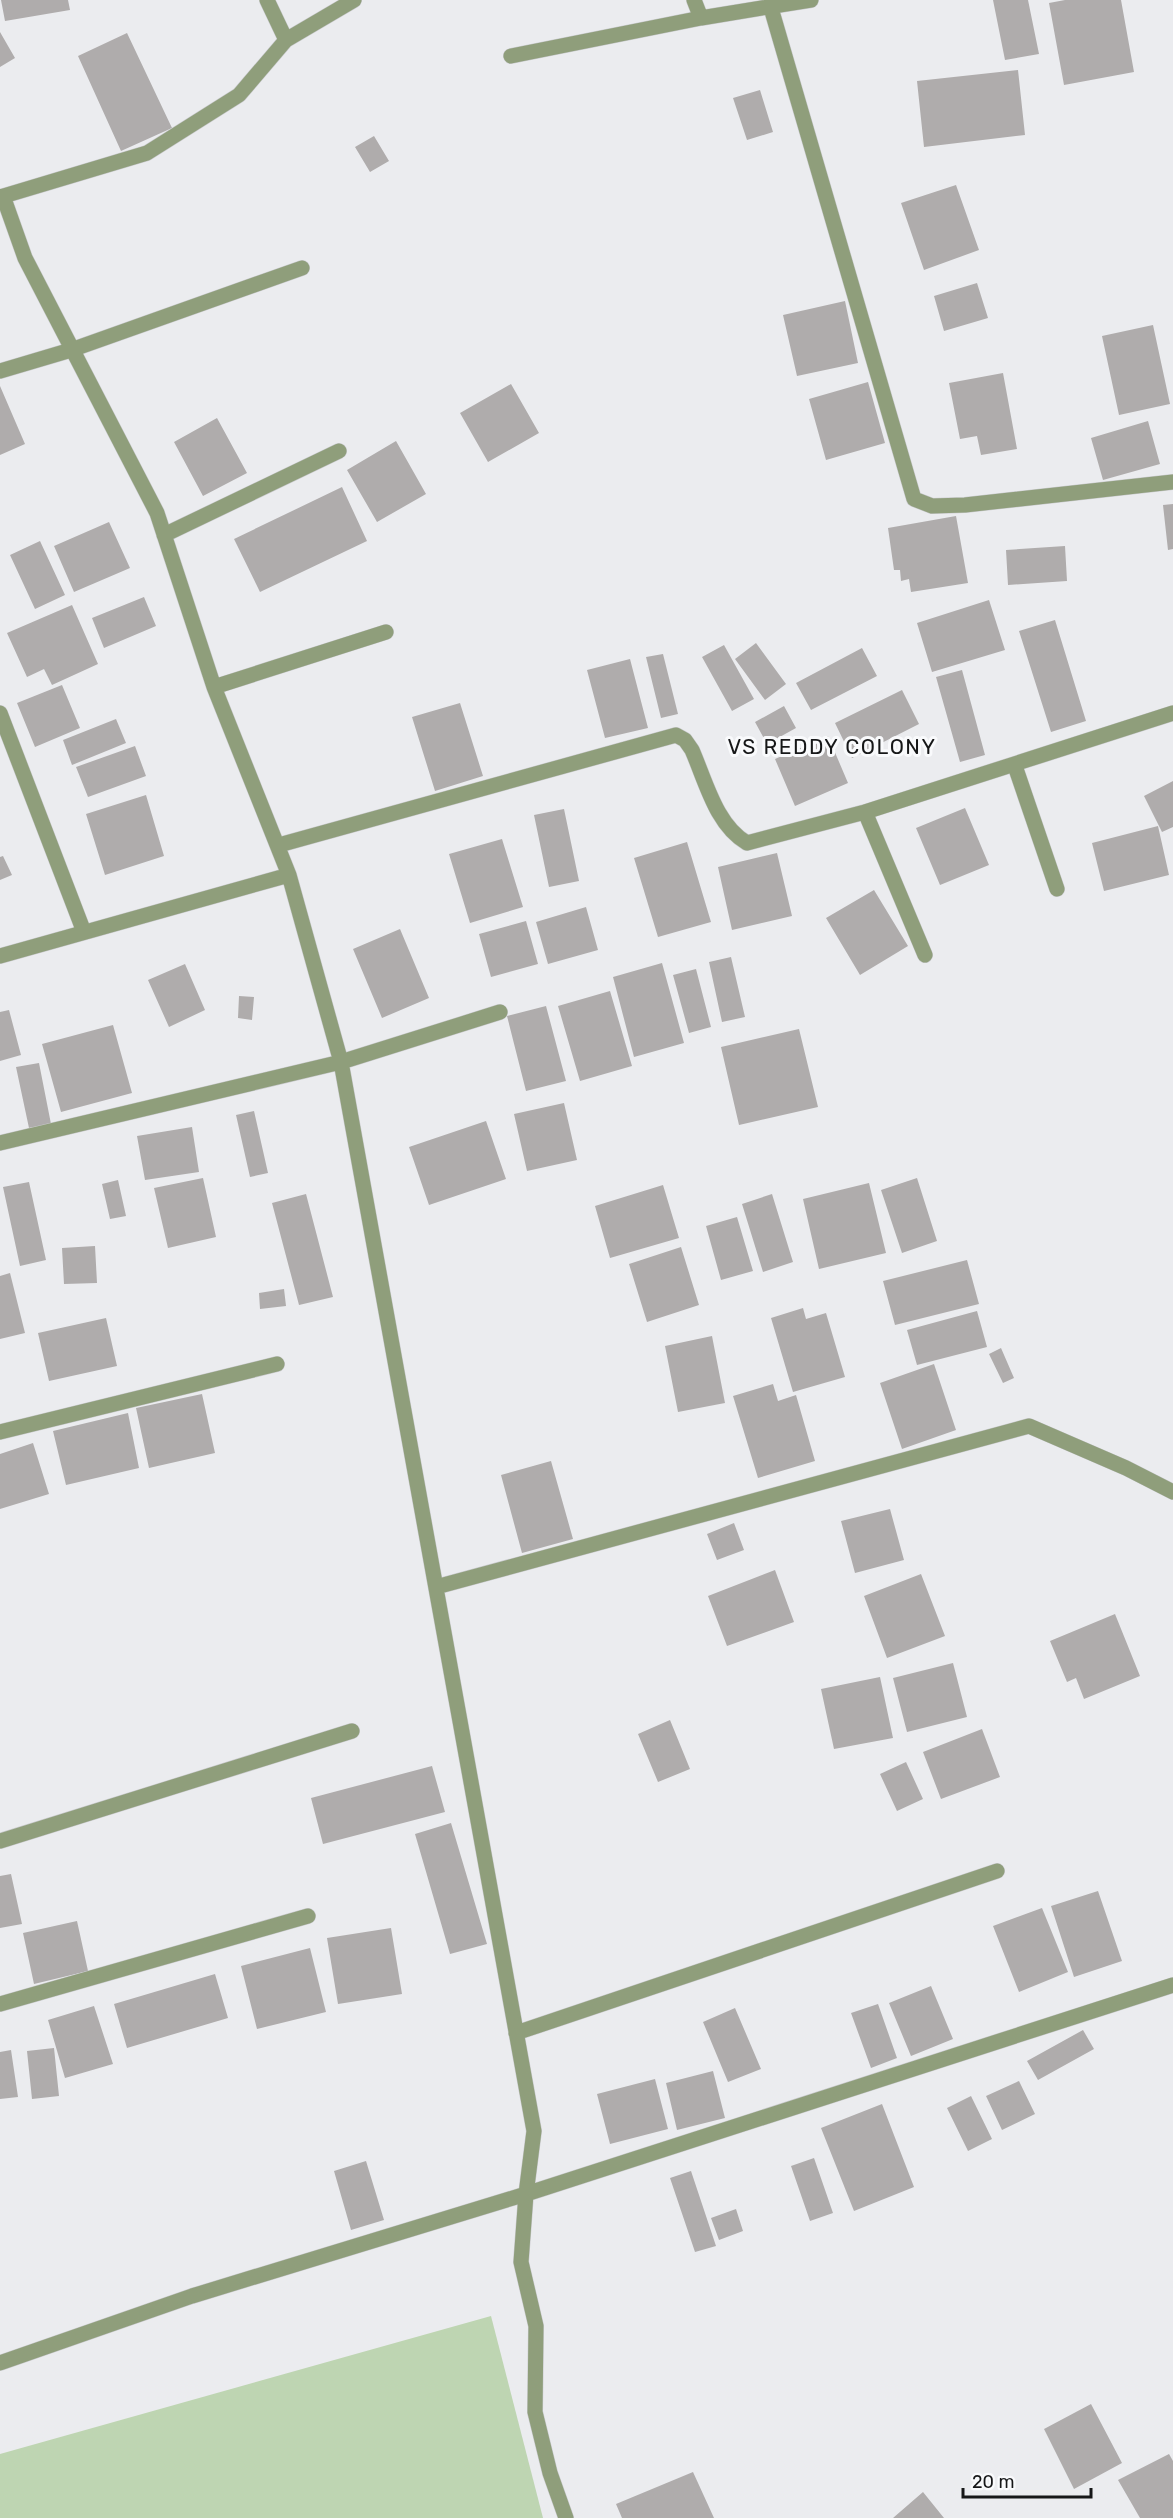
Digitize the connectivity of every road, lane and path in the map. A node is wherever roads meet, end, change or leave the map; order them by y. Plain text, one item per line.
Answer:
1 (267, 0) edge
2 (354, 0) edge
3 (694, 0) edge
4 (811, 0) edge
5 (771, 8) junction
6 (701, 18) junction
7 (286, 40) junction
8 (511, 56) dead end
9 (2, 196) edge
10 (302, 268) dead end
11 (71, 350) junction
12 (0, 371) edge
13 (339, 450) dead end
14 (1173, 482) edge
15 (164, 535) junction
16 (386, 632) dead end
17 (214, 687) junction
18 (0, 713) edge
19 (1173, 713) edge
20 (1015, 766) junction
21 (865, 812) junction
22 (279, 845) junction
23 (289, 875) junction
24 (1057, 889) dead end
25 (84, 932) junction
26 (925, 955) dead end
27 (0, 956) edge
28 (500, 1012) dead end
29 (340, 1062) junction
30 (0, 1143) edge
31 (277, 1364) dead end
32 (0, 1432) edge
33 (1173, 1492) edge
34 (435, 1587) junction
35 (352, 1731) dead end
36 (0, 1841) edge
37 (997, 1871) dead end
38 (308, 1916) dead end
39 (1173, 1985) edge
40 (0, 2004) edge
41 (516, 2033) junction
42 (526, 2194) junction
43 (0, 2363) edge
44 (566, 2518) edge

1 - 7 street
2 - 7 street
3 - 6 street
4 - 5 street
5 - 6 street
5 - 14 street
6 - 8 street
7 - 9 street
9 - 11 street
10 - 11 street
11 - 12 street
11 - 15 street
13 - 15 street
15 - 17 street
16 - 17 street
17 - 22 street
18 - 25 street
19 - 20 street
20 - 21 street
20 - 24 street
21 - 22 street
21 - 26 street
22 - 23 street
23 - 25 street
23 - 29 street
25 - 27 street
28 - 29 street
29 - 30 street
29 - 34 street
31 - 32 street
33 - 34 street
34 - 41 street
35 - 36 street
37 - 41 street
38 - 40 street
39 - 42 street
41 - 42 street
42 - 43 street
42 - 44 street

